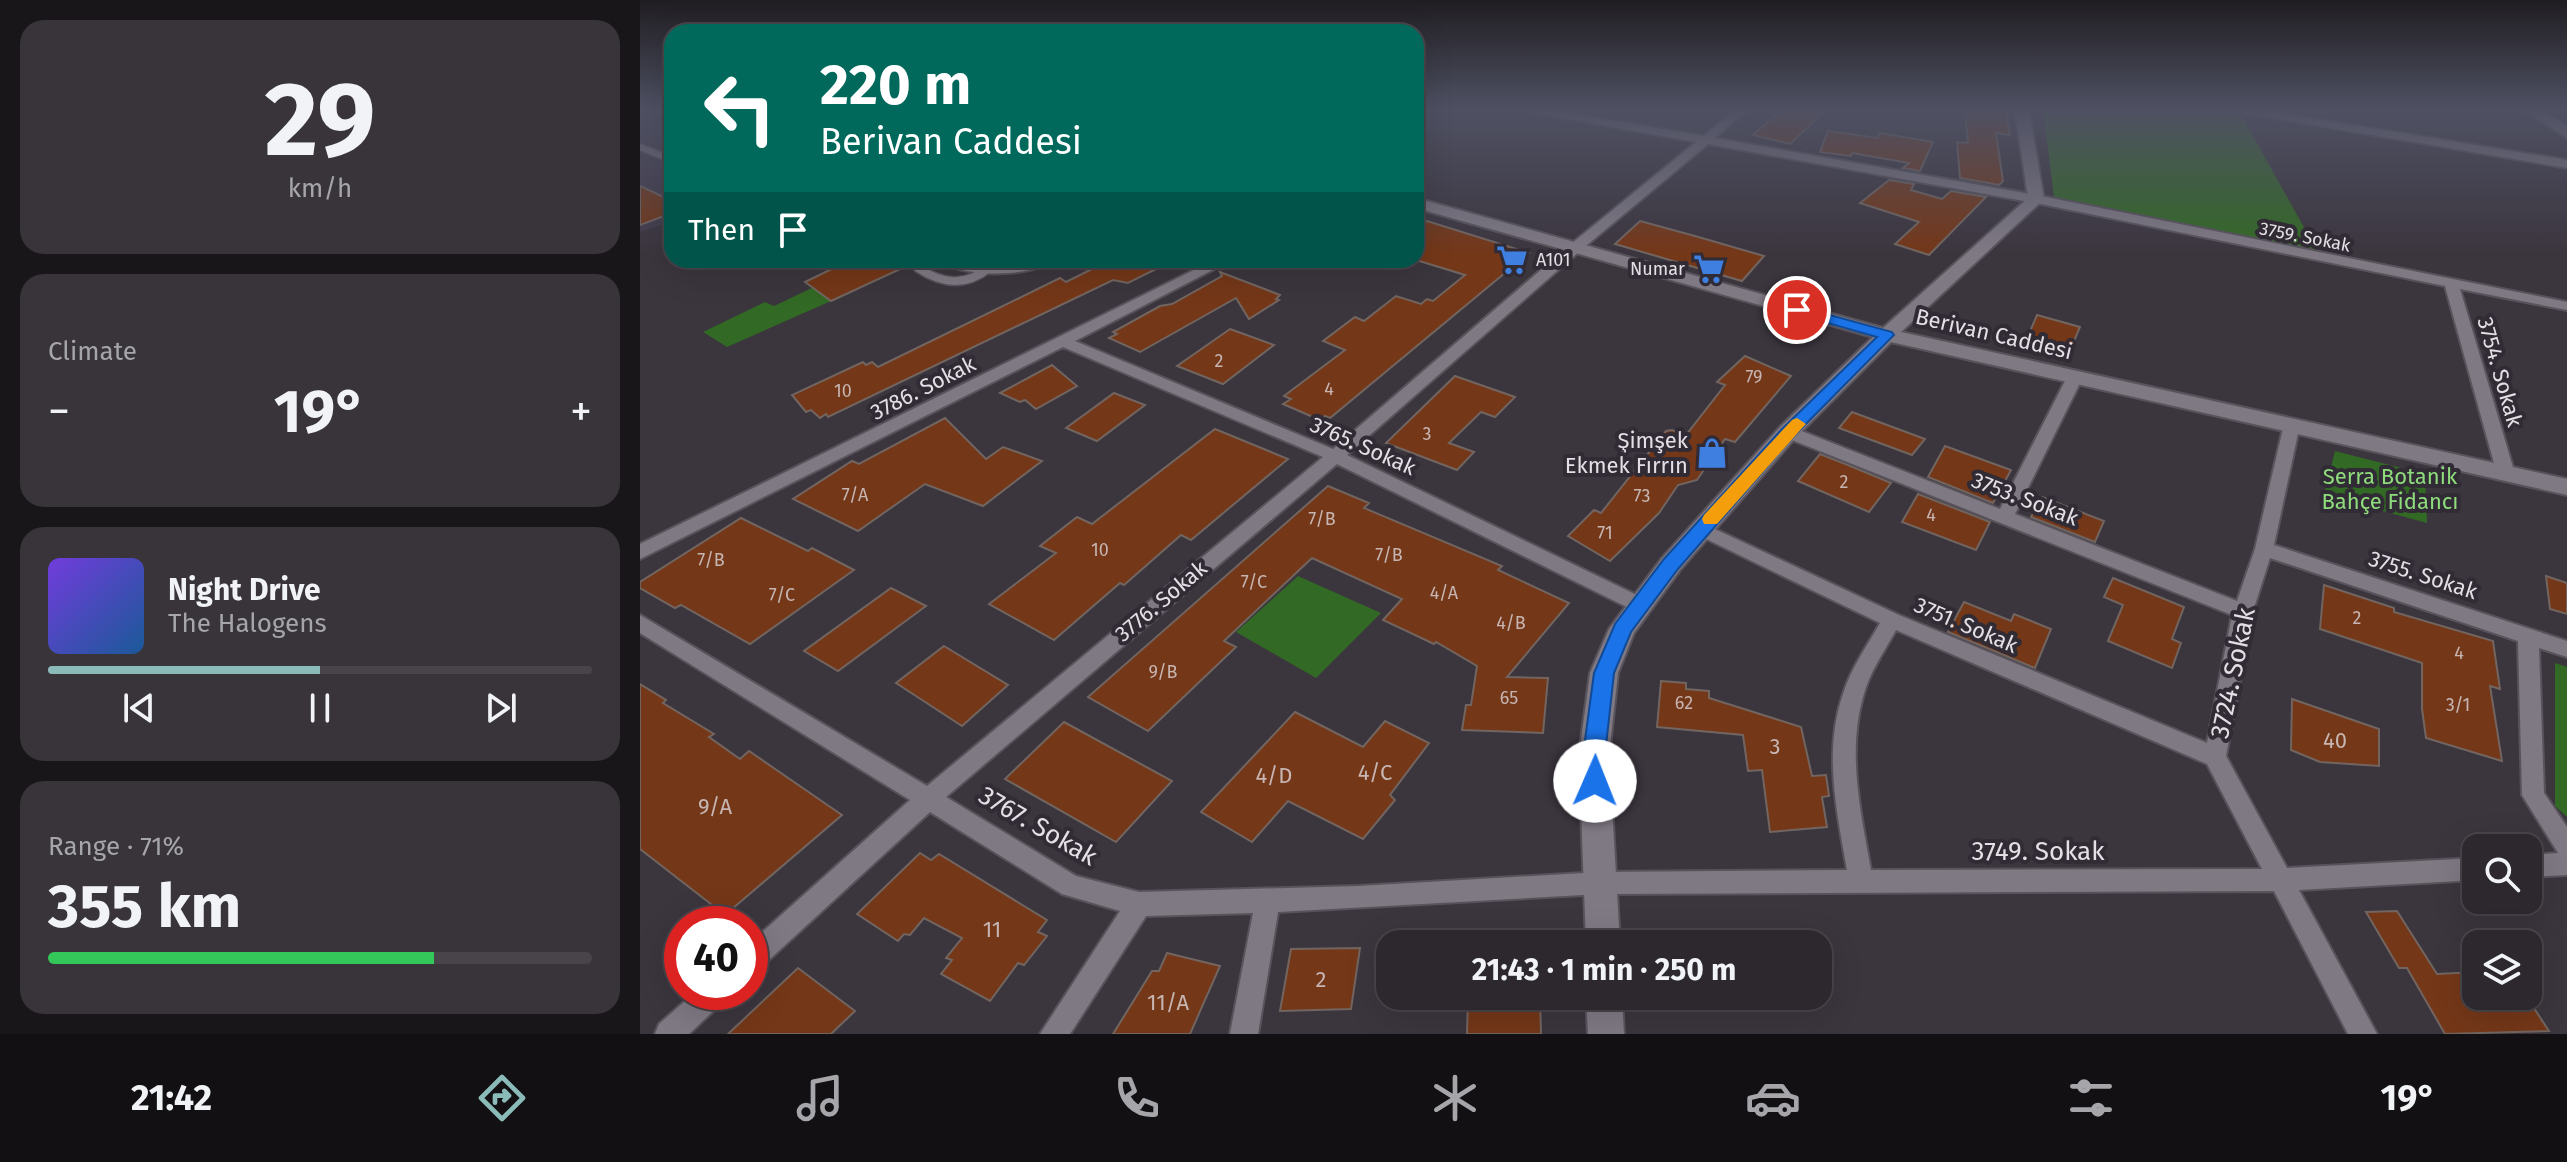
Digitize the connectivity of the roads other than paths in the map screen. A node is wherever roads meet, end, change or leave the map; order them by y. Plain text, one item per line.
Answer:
1 (1684, 158) edge
2 (1813, 158) edge
3 (2030, 158) edge
4 (2533, 158) edge
5 (2567, 164) edge
6 (2036, 199) junction
7 (1424, 205) edge
8 (1576, 247) junction
9 (918, 268) edge
10 (987, 268) edge
11 (1209, 268) edge
12 (2451, 283) junction
13 (2567, 306) edge
14 (1887, 335) junction
15 (1062, 341) junction
16 (2075, 377) junction
17 (2292, 424) junction
18 (1788, 432) junction
19 (1335, 456) junction
20 (2506, 474) junction
21 (2567, 487) edge
22 (2005, 517) junction
23 (1702, 529) junction
24 (2264, 549) junction
25 (640, 552) edge
26 (1640, 605) junction
27 (2243, 611) junction
28 (1892, 620) junction
29 (640, 623) edge
30 (2528, 635) junction
31 (2567, 649) edge
32 (2215, 757) junction
33 (930, 797) junction
34 (2567, 847) edge
35 (2567, 864) edge
36 (2542, 865) edge
37 (2462, 870) edge
38 (2280, 880) junction
39 (1861, 882) junction
40 (1601, 883) junction
41 (1267, 901) junction
42 (1139, 904) junction
43 (1603, 930) edge
44 (768, 944) edge
45 (695, 1010) edge
46 (1605, 1010) edge
47 (669, 1034) edge
48 (1054, 1034) edge
49 (1244, 1034) edge
50 (1606, 1034) edge
51 (2363, 1034) edge

1 - 8 street, 3776. Sokak
2 - 6 street, 3759. Sokak
3 - 6 street
4 - 5 street
6 - 12 street, 3759. Sokak
6 - 14 street
7 - 8 street, Berivan Caddesi
8 - 14 street, Berivan Caddesi
8 - 19 street, 3776. Sokak
9 - 10 lane
11 - 15 street, 3786. Sokak
12 - 13 street, 3759. Sokak
12 - 20 street, 3754. Sokak
14 - 16 street, Berivan Caddesi
14 - 18 street
15 - 19 street, 3765. Sokak
15 - 25 street, 3786. Sokak
16 - 17 street, Berivan Caddesi
16 - 22 street
17 - 20 street, Berivan Caddesi
17 - 24 street, 3724. Sokak
18 - 22 street, 3753. Sokak
18 - 23 street
19 - 26 street, 3765. Sokak
19 - 33 street, 3776. Sokak
20 - 21 street, Berivan Caddesi
22 - 27 street, 3753. Sokak
23 - 26 street
23 - 28 street, 3751. Sokak
24 - 27 street, 3724. Sokak
24 - 30 street, 3755. Sokak
26 - 40 street
27 - 32 street, 3724. Sokak
28 - 32 street, 3751. Sokak
28 - 39 street
29 - 33 street, 3767. Sokak
30 - 31 street, 3755. Sokak
30 - 34 street
32 - 38 street, 3724. Sokak
33 - 42 street, 3767. Sokak
33 - 44 street, 3776. Sokak
35 - 36 street
37 - 38 street, 3749. Sokak
38 - 39 street, 3749. Sokak
38 - 51 street, 3724. Sokak
39 - 40 street, 3749. Sokak
40 - 41 street, 3767. Sokak
40 - 43 street
41 - 42 street, 3767. Sokak
41 - 49 street
42 - 48 street
45 - 47 street
46 - 50 street

